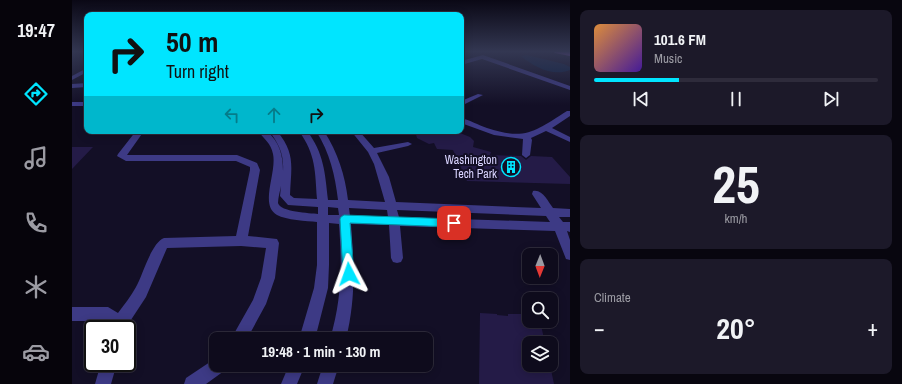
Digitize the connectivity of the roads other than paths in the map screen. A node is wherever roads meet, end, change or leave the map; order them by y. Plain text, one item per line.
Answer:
1 (518, 69) edge
2 (84, 72) edge
3 (72, 78) edge
4 (72, 86) edge
5 (84, 86) edge
6 (570, 88) edge
7 (72, 91) edge
8 (84, 91) edge
9 (480, 95) dead end
10 (464, 103) edge
11 (72, 104) edge
12 (84, 104) edge
13 (570, 113) edge
14 (464, 122) edge
15 (546, 128) junction
16 (138, 134) edge
17 (265, 134) edge
18 (275, 134) edge
19 (305, 134) edge
20 (322, 134) edge
21 (358, 134) edge
22 (526, 136) junction
23 (570, 140) edge
24 (408, 144) dead end
25 (372, 151) junction
26 (526, 155) dead end
27 (537, 194) dead end
28 (323, 204) junction
29 (344, 204) junction
30 (392, 206) junction
31 (550, 212) junction
32 (570, 213) edge
33 (322, 219) junction
34 (344, 219) junction
35 (394, 221) junction
36 (564, 226) edge
37 (241, 241) junction
38 (570, 255) edge
39 (397, 258) dead end
40 (72, 314) edge
41 (114, 320) edge
42 (123, 320) edge
43 (243, 332) edge
44 (310, 332) edge
45 (340, 332) edge
46 (106, 372) edge
47 (209, 372) edge
48 (295, 372) edge
49 (329, 372) edge
50 (102, 384) edge
51 (192, 384) edge
52 (289, 384) edge
53 (325, 384) edge

1 - 6 street
2 - 3 street
4 - 5 street
7 - 8 street
9 - 10 street
11 - 12 street
13 - 15 street
14 - 22 street
15 - 22 street
15 - 23 street
16 - 37 street
17 - 33 street
18 - 28 street
19 - 28 street
20 - 29 street
21 - 25 street
22 - 26 street
24 - 25 street
25 - 30 street
27 - 31 street
28 - 29 street
28 - 33 street
29 - 30 street
29 - 34 street
30 - 31 street
30 - 35 street
31 - 32 street
31 - 36 street
33 - 34 street
33 - 44 street
34 - 35 street
34 - 45 street
35 - 36 street
35 - 39 street
36 - 38 street
37 - 42 street
37 - 43 street
40 - 41 street
46 - 50 street
47 - 51 street
48 - 52 street
49 - 53 street

